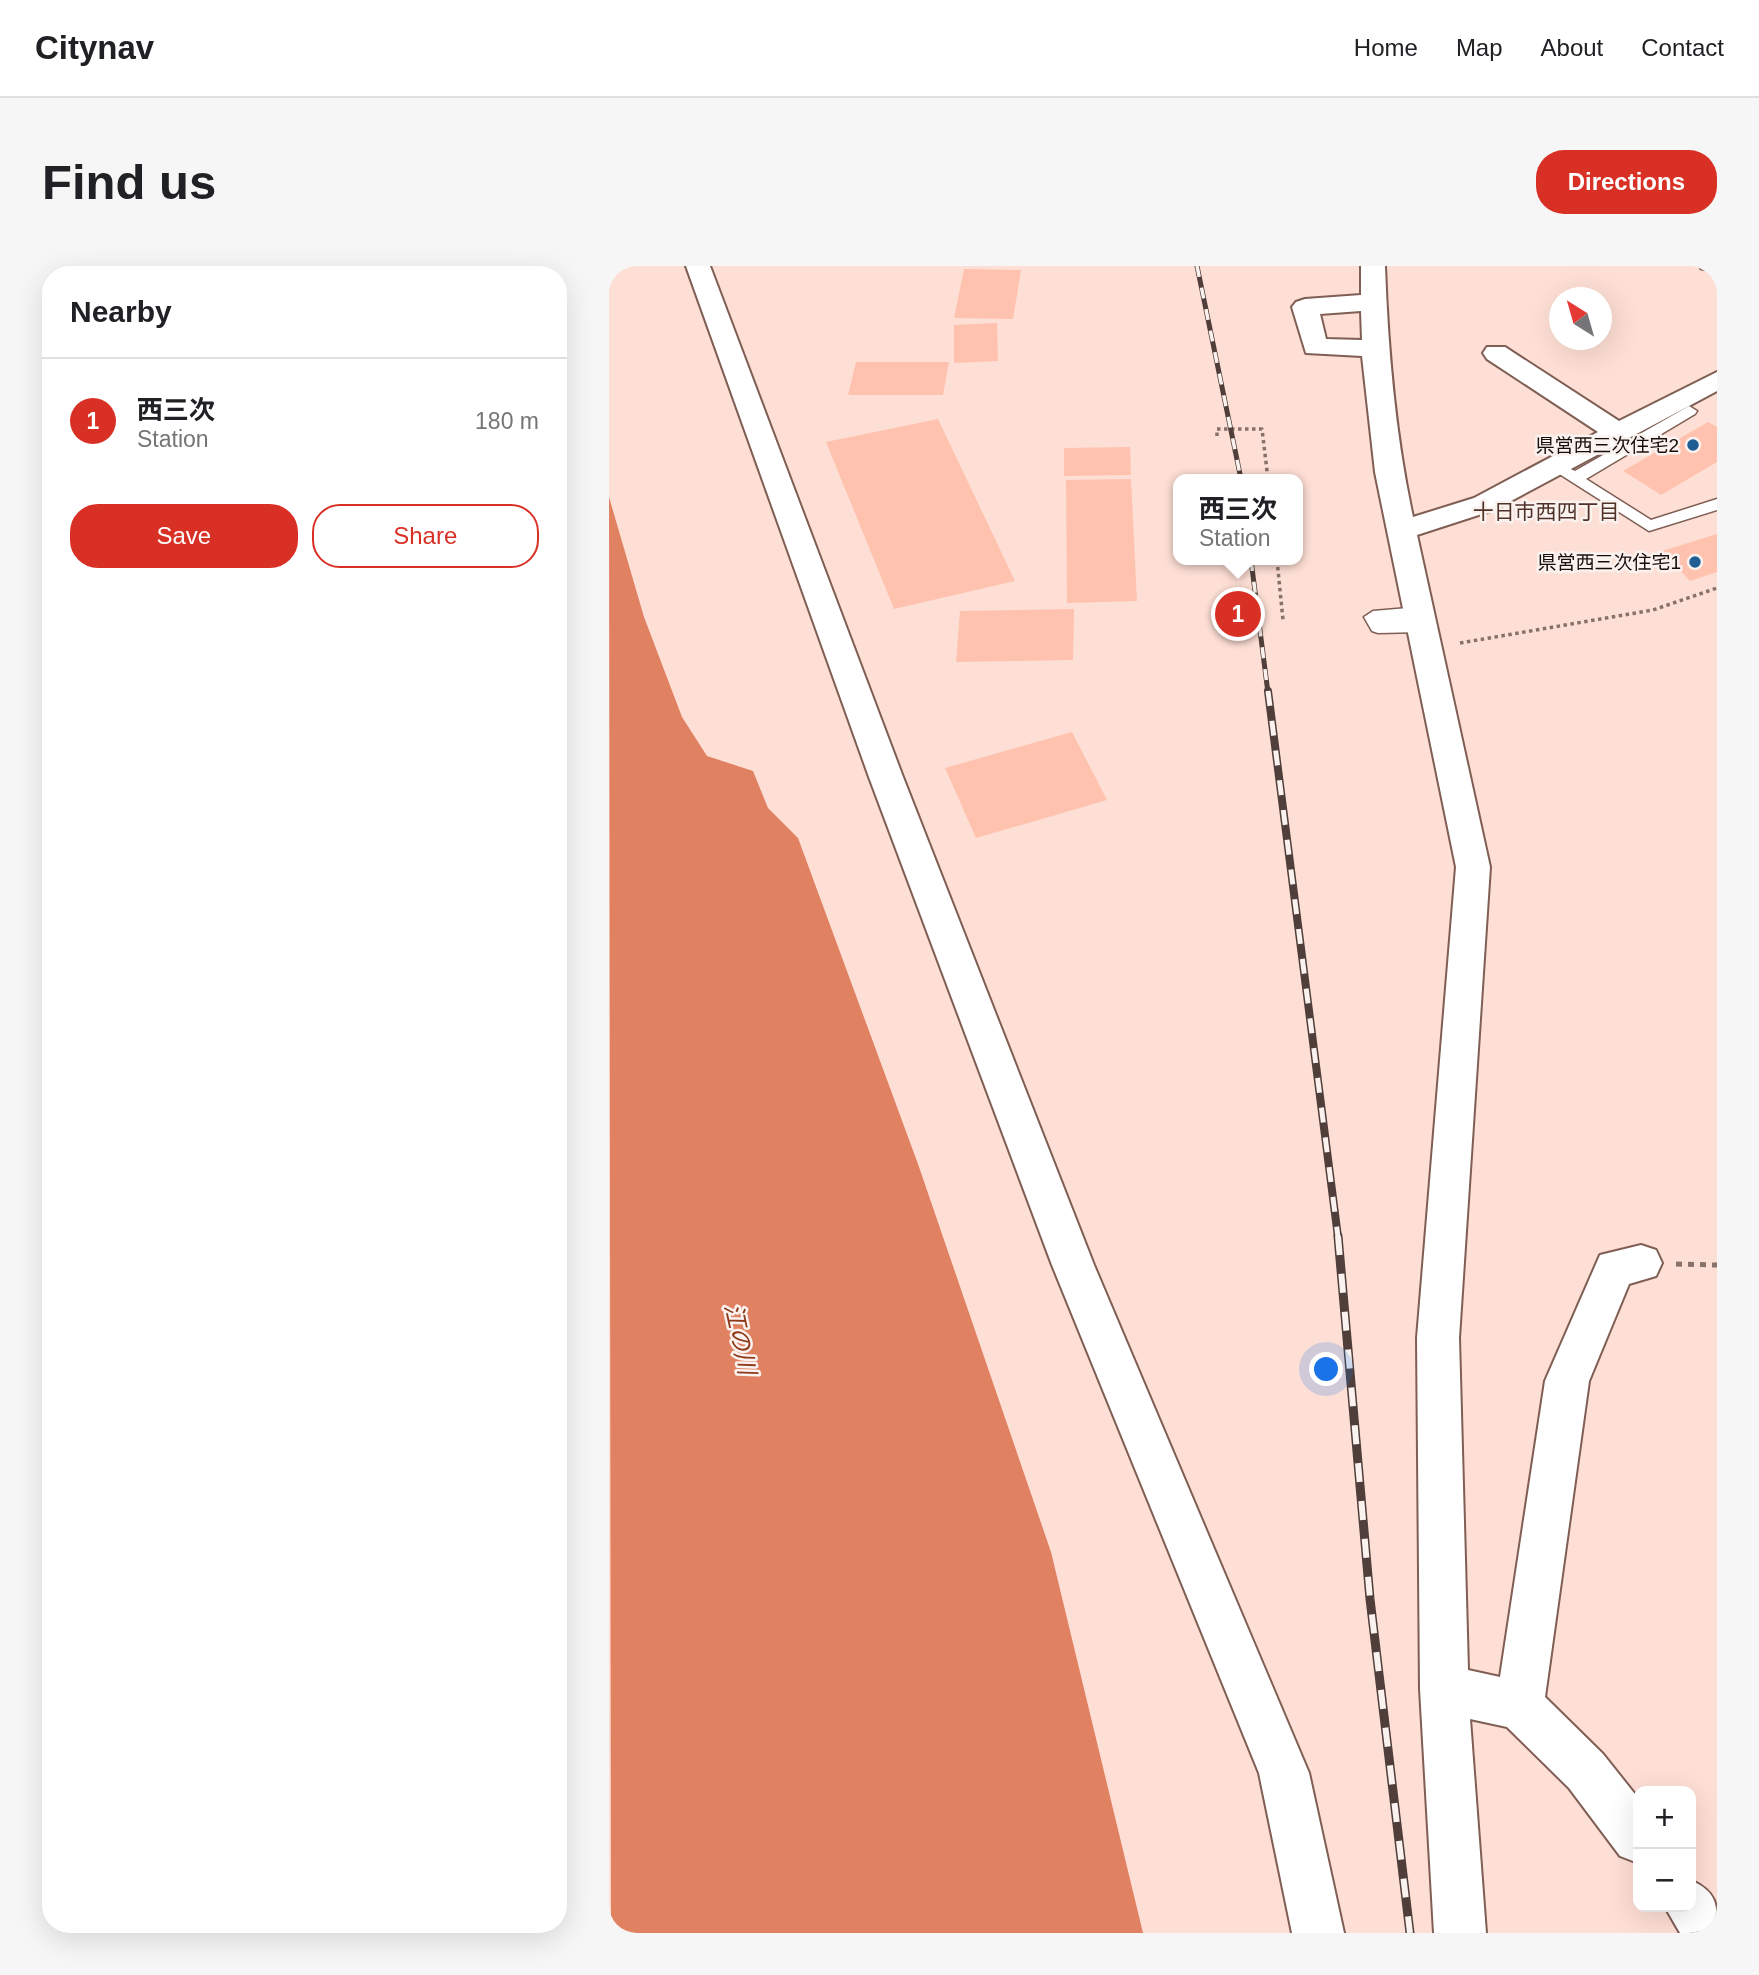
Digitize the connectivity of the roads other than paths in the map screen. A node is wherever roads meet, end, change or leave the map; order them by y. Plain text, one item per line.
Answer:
1 (698, 266) edge
2 (1373, 266) edge
3 (1706, 266) edge
4 (1717, 267) edge
5 (1374, 302) junction
6 (1375, 348) junction
7 (1496, 353) dead end
8 (1717, 380) edge
9 (1689, 411) dead end
10 (1620, 433) junction
11 (1567, 473) junction
12 (1717, 504) edge
13 (1401, 530) junction
14 (1641, 1263) dead end
15 (1444, 1689) junction
16 (1520, 1706) junction
17 (1633, 1832) edge
18 (1696, 1912) edge
19 (1318, 1933) edge
20 (1460, 1933) edge
21 (1713, 1933) edge

1 - 19 street
2 - 5 street
3 - 4 lane
5 - 6 street
5 - 6 street
6 - 13 street
7 - 10 street
8 - 10 street
9 - 11 lane
10 - 11 street
11 - 12 lane
11 - 13 street
13 - 15 street
14 - 16 street
15 - 16 street
15 - 20 street
16 - 17 street
18 - 21 street

